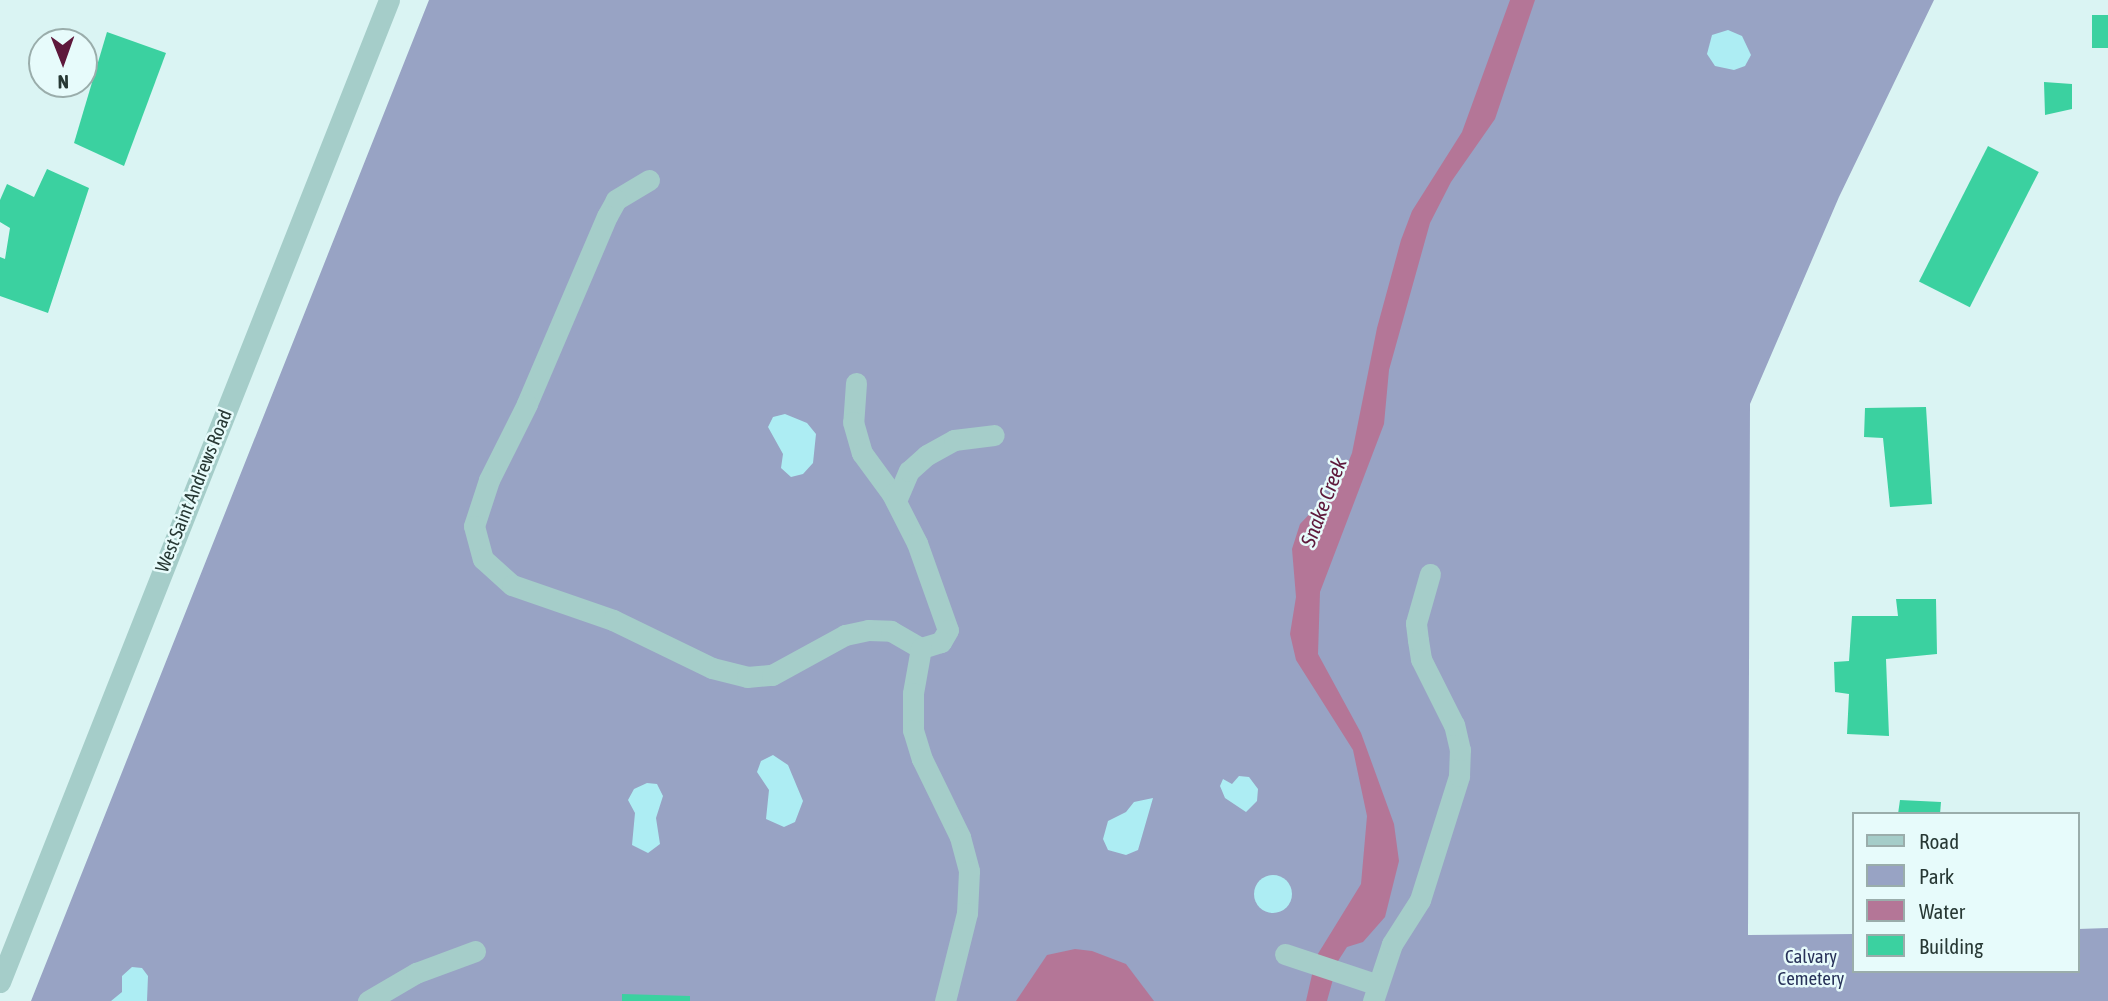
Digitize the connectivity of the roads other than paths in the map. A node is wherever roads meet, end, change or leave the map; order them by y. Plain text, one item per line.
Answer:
1 (389, 0) edge
2 (649, 180) dead end
3 (856, 383) dead end
4 (994, 435) dead end
5 (896, 502) junction
6 (1430, 574) dead end
7 (921, 648) junction
8 (475, 951) dead end
9 (1295, 958) dead end
10 (0, 982) edge
11 (1374, 992) edge
12 (368, 1001) edge
13 (945, 1001) edge

1 - 10 street, West Saint Andrews Road
2 - 7 street
3 - 5 street
4 - 5 street
5 - 7 street
6 - 11 street
7 - 13 street
8 - 12 street
9 - 11 street

